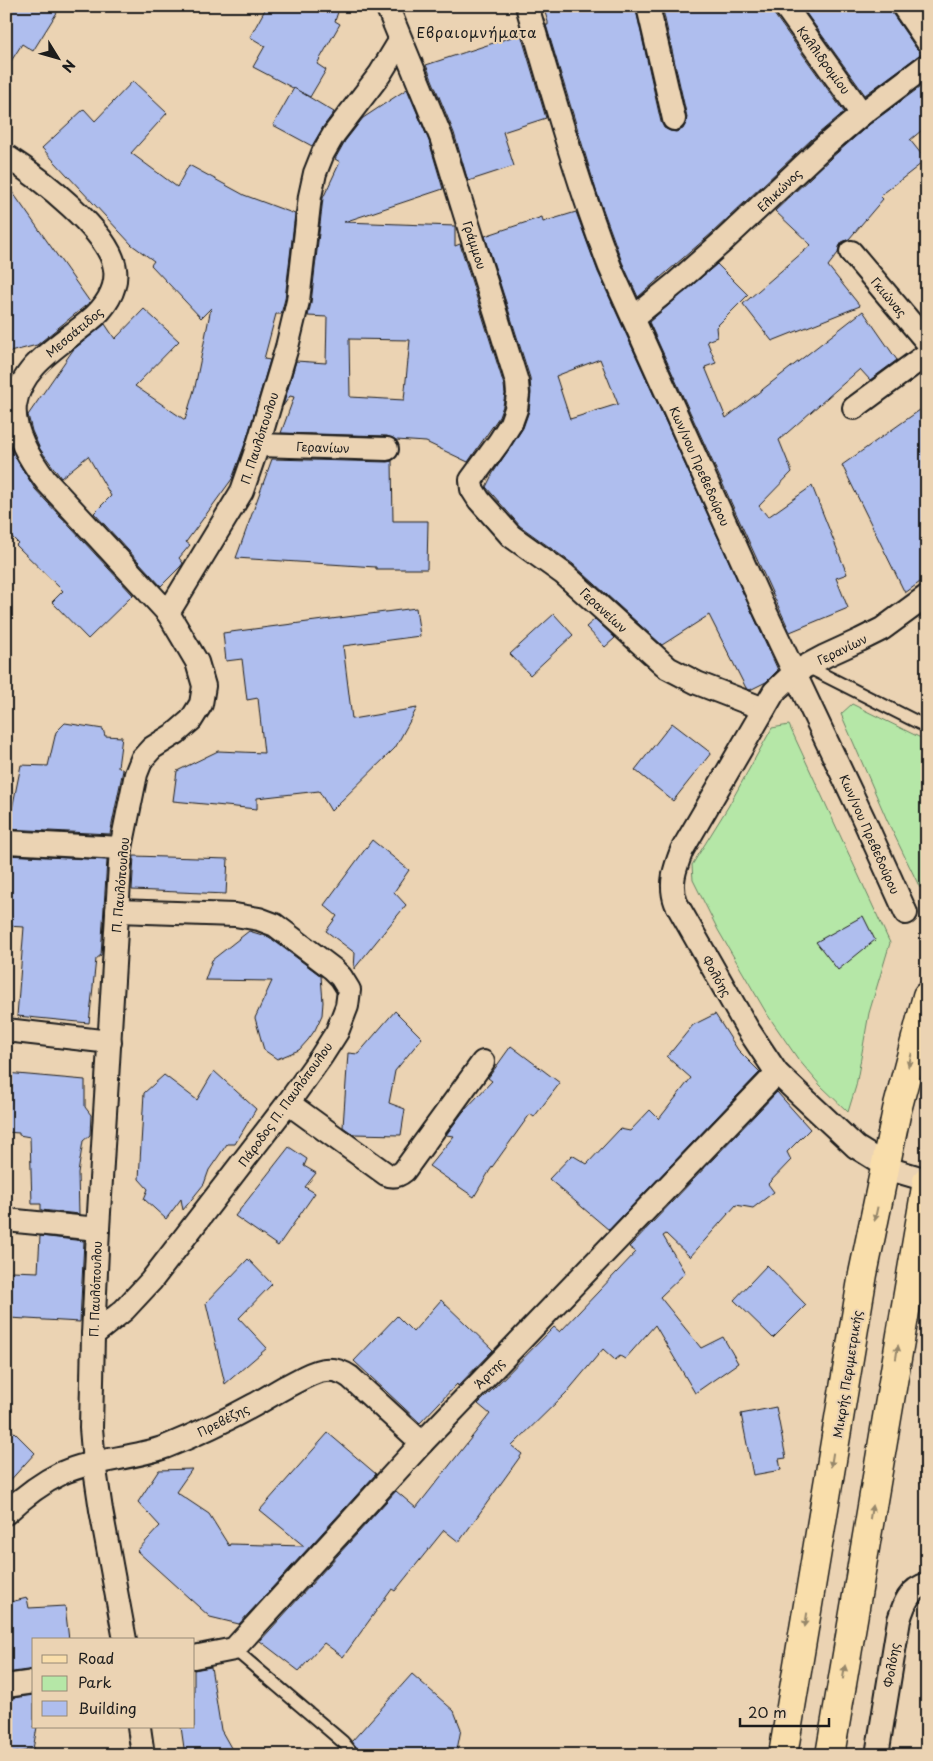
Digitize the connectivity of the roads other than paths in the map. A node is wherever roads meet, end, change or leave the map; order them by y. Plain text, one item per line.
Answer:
1 (387, 6) edge
2 (528, 6) edge
3 (648, 6) edge
4 (785, 6) edge
5 (903, 6) edge
6 (400, 41) junction
7 (927, 41) edge
8 (927, 65) edge
9 (862, 114) junction
10 (674, 119) dead end
11 (6, 156) edge
12 (852, 252) dead end
13 (633, 318) junction
14 (927, 342) edge
15 (927, 354) edge
16 (854, 408) dead end
17 (258, 445) junction
18 (387, 449) dead end
19 (472, 480) joint
20 (927, 596) edge
21 (168, 613) junction
22 (800, 669) junction
23 (764, 709) junction
24 (927, 727) edge
25 (6, 842) edge
26 (121, 848) junction
27 (118, 911) junction
28 (906, 913) dead end
29 (927, 996) edge
30 (6, 1030) edge
31 (110, 1042) junction
32 (484, 1062) dead end
33 (777, 1073) junction
34 (288, 1103) junction
35 (886, 1166) junction
36 (926, 1190) edge
37 (6, 1220) edge
38 (98, 1229) junction
39 (93, 1334) junction
40 (422, 1443) junction
41 (94, 1463) junction
42 (6, 1513) edge
43 (925, 1584) edge
44 (125, 1638) edge
45 (234, 1649) junction
46 (195, 1656) edge
47 (32, 1682) edge
48 (6, 1686) edge
49 (139, 1728) edge
50 (143, 1755) edge
51 (354, 1755) edge
52 (784, 1755) edge
53 (830, 1755) edge
54 (877, 1755) edge

1 - 6 street, Γράμμου
2 - 13 street, Κων/νου Πρεβεδούρου
3 - 10 street
4 - 9 street, Καλλιδρομίου
5 - 7 street
6 - 17 street, Π. Παυλόπουλου
6 - 19 street, Γράμμου
8 - 9 street, Ελικώνος
9 - 13 street, Ελικώνος
11 - 21 street, Μεσσάτιδος
12 - 14 street, Γκιώνας
13 - 22 street, Κων/νου Πρεβεδούρου
15 - 16 street
17 - 18 street, Γερανίων
17 - 21 street, Π. Παυλόπουλου
19 - 23 street, Γερανείων
20 - 22 street, Γερανίων
21 - 26 street, Π. Παυλόπουλου
22 - 23 street, Γερανίων
22 - 24 lane
22 - 28 street, Κων/νου Πρεβεδούρου
23 - 33 street, Φολόης
25 - 26 street
26 - 27 street, Π. Παυλόπουλου
27 - 31 street, Π. Παυλόπουλου
27 - 34 street, Πάροδος Π. Παυλόπουλου
29 -> 35 main road, Μικρής Περιμετρικής
30 - 31 street
31 - 38 street, Π. Παυλόπουλου
32 - 34 street
33 - 35 street, Φολόης
33 - 40 street, Άρτης
34 - 39 street, Πάροδος Π. Παυλόπουλου
35 - 36 street, Φολόης
35 -> 52 main road, Μικρής Περιμετρικής
53 -> 36 main road
37 - 38 street
38 - 39 street, Π. Παυλόπουλου
39 - 41 street, Π. Παυλόπουλου
40 - 41 street, Πρεβέζης
40 - 45 street, Άρτης
41 - 42 street, Πρεβέζης
41 - 44 street, Π. Παυλόπουλου
43 - 54 street, Φολόης
45 - 46 street
45 - 51 lane
47 - 48 street
49 - 50 street

